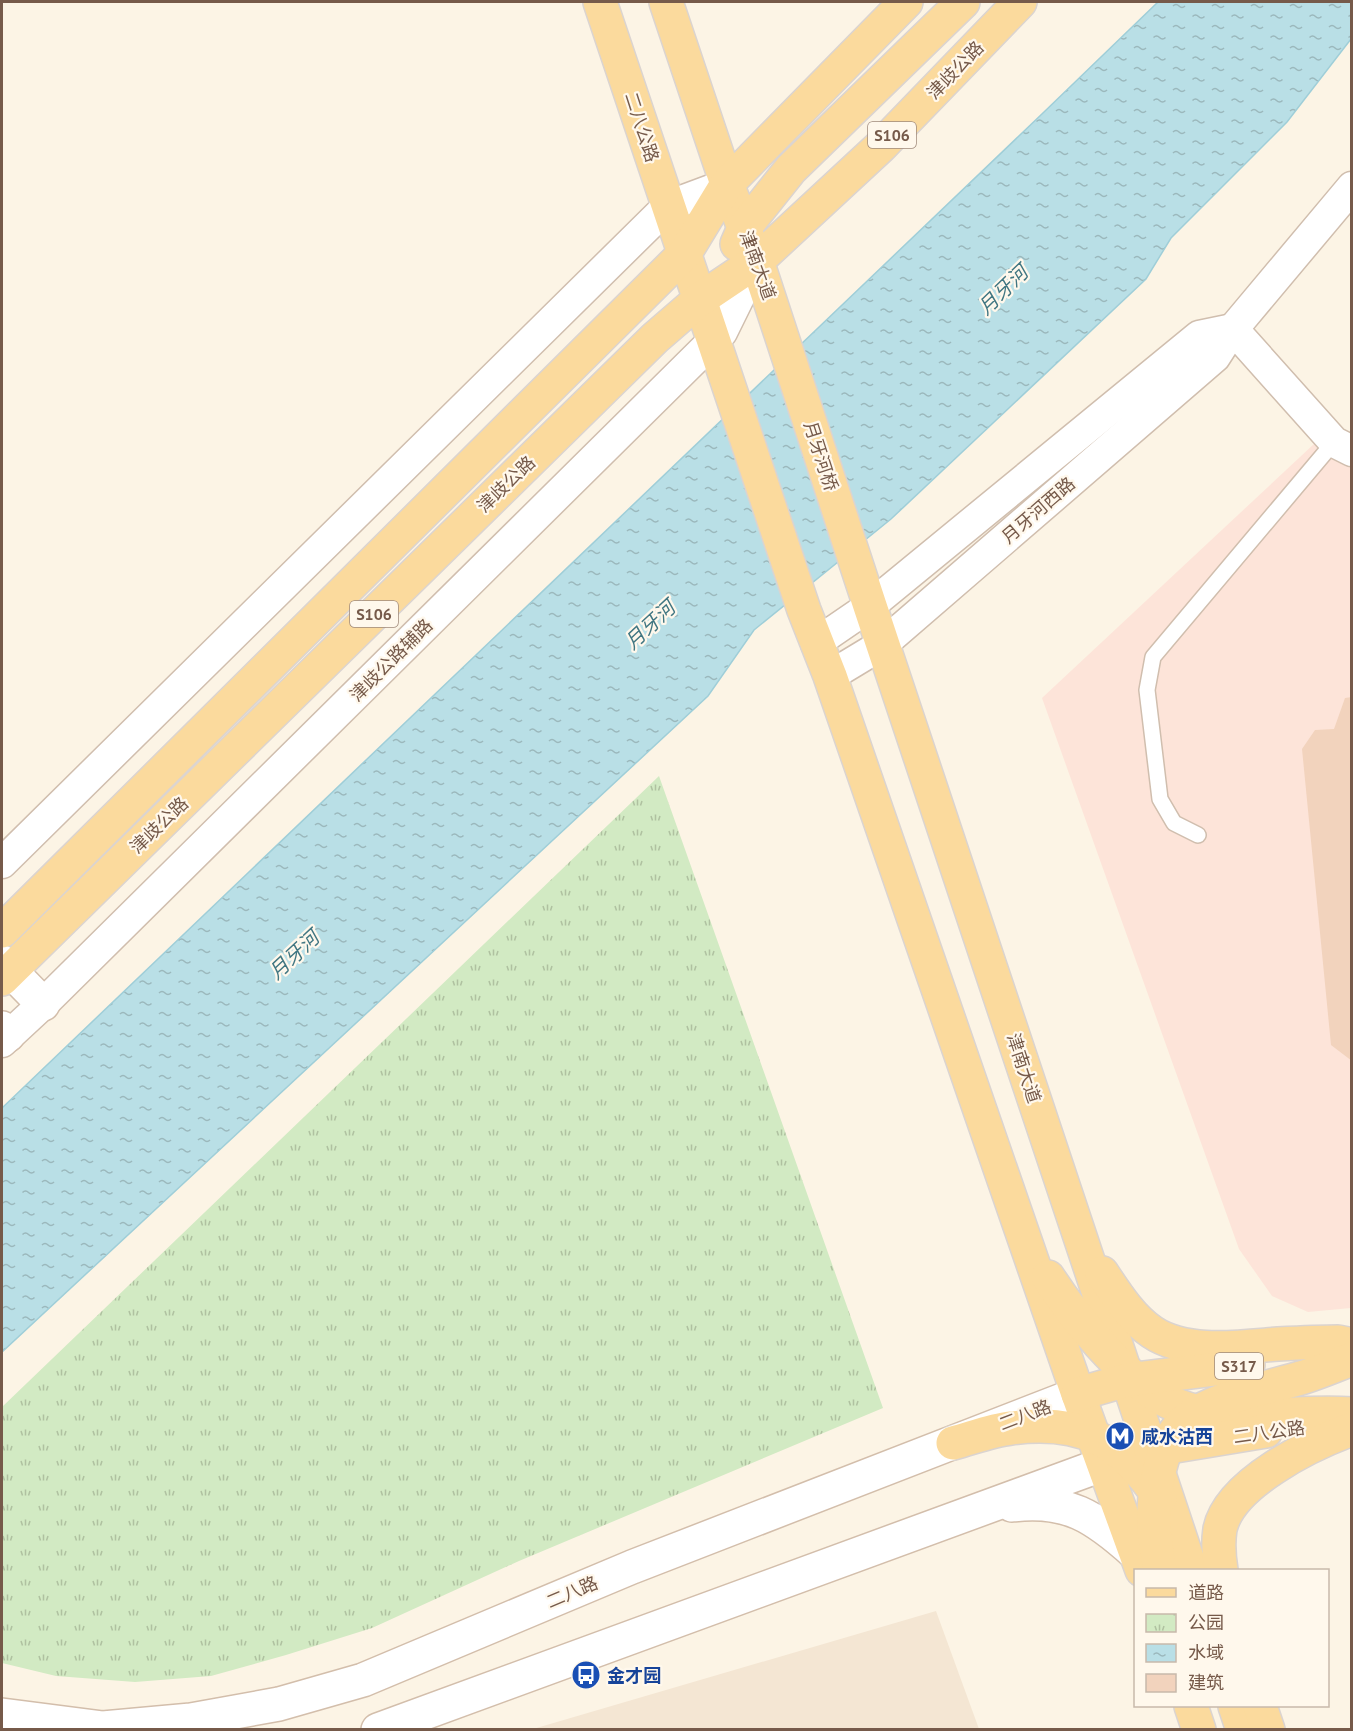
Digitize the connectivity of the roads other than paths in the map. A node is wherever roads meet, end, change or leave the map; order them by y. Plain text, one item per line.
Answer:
1 (600, 2) edge
2 (666, 2) edge
3 (906, 2) edge
4 (963, 2) edge
5 (1020, 2) edge
6 (727, 184) junction
7 (1352, 188) edge
8 (668, 206) junction
9 (744, 228) junction
10 (685, 252) junction
11 (758, 261) junction
12 (710, 294) junction
13 (1233, 328) junction
14 (717, 336) junction
15 (786, 347) joint
16 (1343, 447) edge
17 (857, 566) joint
18 (870, 606) junction
19 (816, 643) junction
20 (883, 644) junction
21 (830, 676) junction
22 (1198, 835) dead end
23 (2, 863) edge
24 (2, 931) edge
25 (5, 970) edge
26 (43, 1004) junction
27 (4, 1035) edge
28 (1076, 1224) junction
29 (1025, 1240) junction
30 (1352, 1345) edge
31 (1352, 1352) edge
32 (1352, 1359) edge
33 (1129, 1375) junction
34 (1078, 1394) junction
35 (1201, 1411) junction
36 (1352, 1414) edge
37 (1352, 1421) edge
38 (1352, 1430) edge
39 (953, 1443) junction
40 (1141, 1468) junction
41 (977, 1510) junction
42 (1145, 1565) edge
43 (1191, 1569) edge
44 (1221, 1569) edge
45 (1191, 1707) edge
46 (1235, 1707) edge
47 (1260, 1707) edge
48 (2, 1715) edge
49 (378, 1730) edge
50 (1199, 1730) edge
51 (1243, 1730) edge
52 (1268, 1730) edge

1 - 8 main road, 二八公路
2 - 6 main road
3 - 6 main road, 津歧公路 / S106
4 - 9 main road
5 - 11 main road, 津歧公路 / S106
6 - 8 street
6 - 9 main road, 津南大道
6 - 10 main road, 津歧公路 / S106
7 - 13 street, 月牙河西路
8 - 10 main road, 二八公路
8 - 23 street
9 - 11 main road, 津南大道
9 - 12 main road
10 - 12 main road
10 - 24 main road, 津歧公路 / S106
11 - 12 main road, 津歧公路 / S106
11 - 14 street, 津歧公路辅路
11 - 15 main road, 津南大道
12 - 14 main road
12 - 25 main road, 津歧公路 / S106
13 - 16 street
13 - 18 street, 月牙河西路
13 - 20 street, 月牙河西路
14 - 19 main road, 津南大道
14 - 26 street, 津歧公路辅路
15 - 17 main road, 月牙河桥
16 - 22 lane
17 - 18 main road, 津南大道
18 - 19 street, 月牙河西路
18 - 20 main road, 津南大道
19 - 21 main road, 津南大道
20 - 21 street, 月牙河西路
20 - 28 main road, 津南大道
21 - 29 main road, 津南大道
25 - 26 main road
26 - 27 street, 津歧公路辅路
28 - 30 main road
28 - 33 main road, 津南大道
29 - 33 main road
29 - 34 main road, 津南大道
31 - 33 main road, S317
32 - 35 main road
33 - 34 main road, 二八路
33 - 35 main road
33 - 40 main road, 津南大道
34 - 39 main road, 二八路
34 - 40 main road, 津南大道
35 - 36 main road
35 - 40 main road
37 - 40 main road, 二八公路
38 - 44 main road
39 - 40 main road
39 - 48 main road, 二八路
40 - 41 main road
40 - 42 main road, 津南大道
40 - 42 main road
40 - 43 main road, 津南大道
41 - 42 main road
41 - 49 main road
45 - 50 main road
46 - 51 main road
47 - 52 main road

